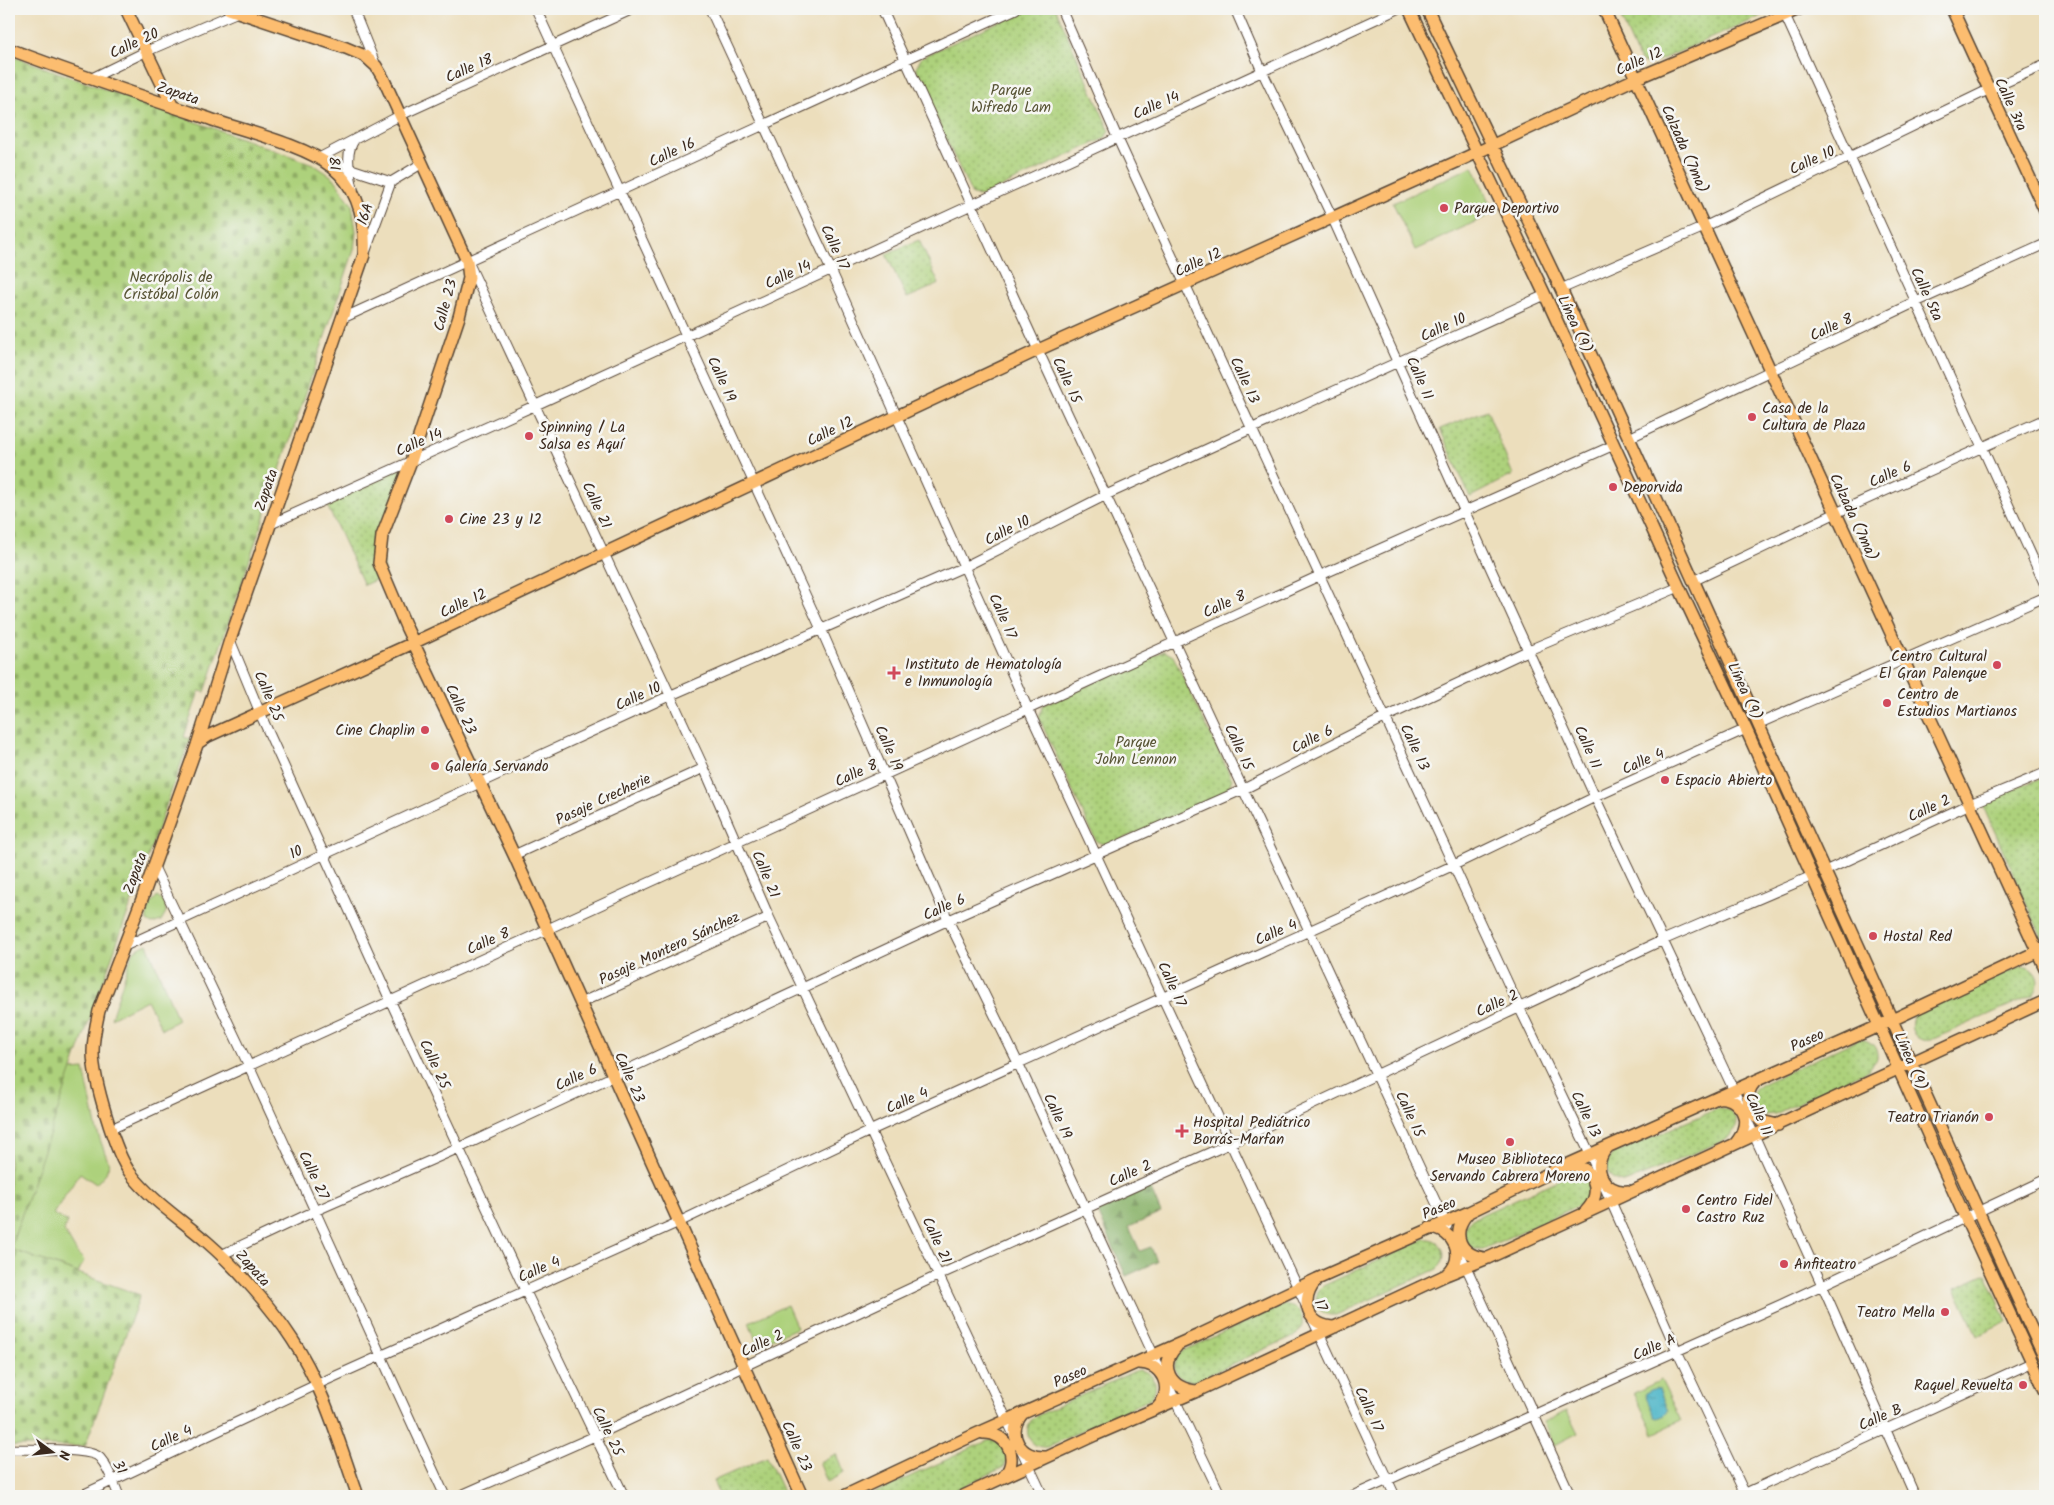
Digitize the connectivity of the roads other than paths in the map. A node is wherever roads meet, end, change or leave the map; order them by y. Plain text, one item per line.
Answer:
1 (126, 9) edge
2 (352, 9) edge
3 (536, 9) edge
4 (633, 9) edge
5 (710, 9) edge
6 (882, 9) edge
7 (1016, 9) edge
8 (1061, 9) edge
9 (1235, 9) edge
10 (1398, 9) edge
11 (1409, 9) edge
12 (1427, 9) edge
13 (1604, 9) edge
14 (1799, 9) edge
15 (1952, 9) edge
16 (237, 10) edge
17 (1784, 15) junction
18 (553, 46) junction
19 (9, 49) edge
20 (147, 52) junction
21 (905, 60) junction
22 (2045, 65) edge
23 (376, 66) junction
24 (1262, 71) junction
25 (1637, 78) junction
26 (90, 79) junction
27 (1988, 90) junction
28 (173, 107) junction
29 (401, 114) junction
30 (763, 125) junction
31 (357, 137) junction
32 (1118, 137) junction
33 (1492, 145) junction
34 (1477, 152) junction
35 (1850, 157) junction
36 (319, 158) junction
37 (422, 164) junction
38 (349, 169) junction
39 (391, 182) junction
40 (620, 191) junction
41 (356, 196) junction
42 (972, 204) junction
43 (2045, 211) edge
44 (1332, 217) junction
45 (1704, 227) junction
46 (2045, 244) edge
47 (364, 255) junction
48 (467, 261) junction
49 (831, 270) junction
50 (1186, 284) junction
51 (1561, 289) junction
52 (1545, 295) junction
53 (1916, 302) junction
54 (341, 319) junction
55 (687, 336) junction
56 (1038, 350) junction
57 (1399, 362) junction
58 (1771, 370) junction
59 (536, 405) junction
60 (896, 416) junction
61 (2045, 419) edge
62 (1252, 428) junction
63 (1629, 438) junction
64 (1614, 445) junction
65 (1982, 448) junction
66 (411, 461) junction
67 (755, 484) junction
68 (1106, 495) junction
69 (1464, 510) junction
70 (1836, 513) junction
71 (269, 525) junction
72 (604, 553) junction
73 (966, 566) junction
74 (1321, 574) junction
75 (1693, 581) junction
76 (2045, 585) edge
77 (1679, 587) junction
78 (2045, 597) edge
79 (821, 629) junction
80 (230, 640) junction
81 (1175, 642) junction
82 (414, 643) junction
83 (1529, 650) junction
84 (1904, 661) junction
85 (670, 696) junction
86 (1028, 709) junction
87 (260, 713) junction
88 (1386, 717) junction
89 (205, 721) junction
90 (1758, 724) junction
91 (228, 728) junction
92 (1746, 729) junction
93 (198, 743) junction
94 (704, 768) junction
95 (2045, 772) edge
96 (886, 774) junction
97 (480, 784) junction
98 (1244, 789) junction
99 (1595, 797) junction
100 (1970, 804) junction
101 (737, 842) junction
102 (325, 854) junction
103 (1096, 854) junction
104 (514, 855) junction
105 (1454, 865) junction
106 (154, 867) junction
107 (1825, 871) junction
108 (1812, 876) junction
109 (769, 917) junction
110 (948, 920) junction
111 (179, 922) junction
112 (546, 928) junction
113 (1310, 932) junction
114 (1663, 940) junction
115 (125, 946) junction
116 (2041, 950) edge
117 (2045, 968) edge
118 (803, 988) junction
119 (1163, 998) junction
120 (390, 1000) junction
121 (2045, 1001) edge
122 (580, 1003) junction
123 (1520, 1007) junction
124 (1892, 1020) junction
125 (1879, 1024) junction
126 (248, 1064) junction
127 (1910, 1064) junction
128 (1019, 1065) junction
129 (1899, 1070) junction
130 (613, 1075) junction
131 (1378, 1075) junction
132 (1758, 1079) junction
133 (1733, 1090) junction
134 (1716, 1098) junction
135 (1743, 1112) junction
136 (1778, 1125) junction
137 (111, 1129) junction
138 (870, 1132) junction
139 (1753, 1136) junction
140 (1231, 1143) junction
141 (1614, 1143) junction
142 (1735, 1144) junction
143 (459, 1148) junction
144 (1590, 1154) junction
145 (1560, 1168) junction
146 (1600, 1176) junction
147 (2045, 1180) edge
148 (1631, 1191) junction
149 (1612, 1200) junction
150 (1085, 1208) junction
151 (1979, 1210) junction
152 (315, 1211) junction
153 (1468, 1212) junction
154 (1585, 1212) junction
155 (1965, 1217) junction
156 (1445, 1221) junction
157 (679, 1222) junction
158 (1430, 1228) junction
159 (1455, 1243) junction
160 (221, 1255) junction
161 (1488, 1258) junction
162 (1466, 1267) junction
163 (938, 1275) junction
164 (1446, 1275) junction
165 (1317, 1279) junction
166 (1822, 1285) junction
167 (1298, 1288) junction
168 (525, 1290) junction
169 (1308, 1311) junction
170 (1336, 1327) junction
171 (1319, 1334) junction
172 (1178, 1344) junction
173 (1678, 1351) junction
174 (380, 1355) junction
175 (1154, 1356) junction
176 (2045, 1358) edge
177 (2033, 1362) junction
178 (1136, 1363) junction
179 (745, 1366) junction
180 (1164, 1378) junction
181 (318, 1384) junction
182 (2045, 1390) edge
183 (1197, 1391) junction
184 (1175, 1400) junction
185 (1157, 1409) junction
186 (1024, 1412) junction
187 (1534, 1415) junction
188 (1008, 1421) junction
189 (1886, 1429) junction
190 (976, 1434) junction
191 (595, 1436) junction
192 (1018, 1443) junction
193 (9, 1449) edge
194 (1047, 1457) junction
195 (1029, 1465) junction
196 (1387, 1480) junction
197 (112, 1481) junction
198 (998, 1481) junction
199 (866, 1486) junction
200 (1743, 1495) edge
201 (80, 1496) edge
202 (119, 1496) edge
203 (358, 1496) edge
204 (445, 1496) edge
205 (460, 1496) edge
206 (624, 1496) edge
207 (802, 1496) edge
208 (844, 1496) edge
209 (859, 1496) edge
210 (963, 1496) edge
211 (1043, 1496) edge
212 (1221, 1496) edge
213 (1352, 1496) edge
214 (1395, 1496) edge
215 (1571, 1496) edge
216 (1915, 1496) edge

1 - 20 main road
2 - 23 street
3 - 18 street, Calle 19
4 - 18 street, Calle 18
5 - 30 street, Calle 17
6 - 21 street, Calle 15
7 - 21 street, Calle 16
8 - 32 street, Calle 13
9 - 24 street, Calle 11
10 - 24 street, Calle 14
11 - 34 main road, Línea (9)
12 - 33 main road, Línea (9)
13 - 25 main road, Calzada (7ma)
14 - 17 main road, Calle 12
15 - 27 main road, Calle 3ra
16 - 20 street, Calle 20
16 - 23 main road, Calle 23
17 - 25 main road, Calle 12
17 - 35 street, Calle 5ta
18 - 29 street, Calle 18
18 - 40 street, Calle 19
19 - 26 main road, Zapata
20 - 26 street, Calle 20
20 - 28 main road
21 - 30 street, Calle 16
21 - 42 street, Calle 15
22 - 27 street, Calle 10
23 - 29 main road, Calle 23
24 - 32 street, Calle 14
24 - 44 street, Calle 11
25 - 33 main road, Calle 12
25 - 45 main road, Calzada (7ma)
26 - 28 main road, Zapata
27 - 35 street, Calle 10
27 - 43 main road, Calle 3ra
28 - 36 main road, Zapata
29 - 31 street, Calle 18
29 - 37 main road, Calle 23
30 - 40 street, Calle 16
30 - 49 street, Calle 17
31 - 36 street, Calle 18
31 - 38 street, 18
32 - 42 street, Calle 14
32 - 50 street, Calle 13
33 - 34 main road, Calle 12
33 - 51 main road, Línea (9)
34 - 44 main road, Calle 12
34 - 52 main road, Línea (9)
35 - 45 street, Calle 10
35 - 53 street, Calle 5ta
36 - 38 street
36 - 41 main road, Zapata
37 - 39 street
37 - 48 main road, Calle 23
38 - 39 street
38 - 41 street, 18
39 - 47 street, 16A
40 - 48 street, Calle 16
40 - 55 street, Calle 19
41 - 47 main road, Zapata
42 - 49 street, Calle 14
42 - 56 street, Calle 15
44 - 50 main road, Calle 12
44 - 57 street, Calle 11
45 - 51 street, Calle 10
45 - 58 main road, Calzada (7ma)
46 - 53 street, Calle 8
47 - 54 main road, Zapata
48 - 54 street, Calle 16
48 - 59 street, Calle 21
48 - 66 main road, Calle 23
49 - 55 street, Calle 14
49 - 60 street, Calle 17
50 - 56 main road, Calle 12
50 - 62 street, Calle 13
51 - 63 main road, Línea (9)
52 - 57 street, Calle 10
52 - 64 main road, Línea (9)
53 - 58 street, Calle 8
53 - 65 street, Calle 5ta
54 - 71 main road, Zapata
55 - 59 street, Calle 14
55 - 67 street, Calle 19
56 - 60 main road, Calle 12
56 - 68 street, Calle 15
57 - 62 street, Calle 10
57 - 69 street, Calle 11
58 - 63 street, Calle 8
58 - 70 main road, Calzada (7ma)
59 - 66 street, Calle 14
59 - 72 street, Calle 21
60 - 67 main road, Calle 12
60 - 73 street, Calle 17
61 - 65 street, Calle 6
62 - 68 street, Calle 10
62 - 74 street, Calle 13
63 - 75 main road, Línea (9)
64 - 69 street, Calle 8
64 - 77 main road, Línea (9)
65 - 70 street, Calle 6
65 - 76 street, Calle 5ta
66 - 71 street, Calle 14
66 - 82 main road, Calle 23
67 - 72 main road, Calle 12
67 - 79 street, Calle 19
68 - 73 street, Calle 10
68 - 81 street, Calle 15
69 - 74 street, Calle 8
69 - 83 street, Calle 11
70 - 75 street, Calle 6
70 - 84 main road, Calzada (7ma)
71 - 80 main road, Zapata
72 - 82 main road, Calle 12
72 - 85 street, Calle 21
73 - 79 street, Calle 10
73 - 86 street, Calle 17
74 - 81 street, Calle 8
74 - 88 street, Calle 13
75 - 90 main road, Línea (9)
77 - 83 street, Calle 6
77 - 92 main road, Línea (9)
78 - 84 street
79 - 85 street, Calle 10
79 - 96 street, Calle 19
80 - 87 street, Calle 25
80 - 89 main road, Zapata
81 - 86 street, Calle 8
81 - 98 street, Calle 15
82 - 87 main road, Calle 12
82 - 97 main road, Calle 23
83 - 88 street, Calle 6
83 - 99 street, Calle 11
84 - 90 street
84 - 100 main road, Calzada (7ma)
85 - 94 street, Calle 21
85 - 97 street, Calle 10
86 - 96 street, Calle 8
86 - 103 street, Calle 17
87 - 91 main road, Calle 12
87 - 102 street, Calle 25
88 - 98 street, Calle 6
88 - 105 street, Calle 13
89 - 91 main road
89 - 93 main road, Zapata
90 - 107 main road, Línea (9)
91 - 93 main road, Calle 12
92 - 99 street, Calle 4
92 - 108 main road, Línea (9)
93 - 106 main road, Zapata
94 - 101 street, Calle 21
94 - 104 street, Pasaje Crecherie
95 - 100 street, Calle 2
96 - 101 street, Calle 8
96 - 110 street, Calle 19
97 - 102 street, 10
97 - 104 main road, Calle 23
98 - 103 street, Calle 6
98 - 113 street, Calle 15
99 - 105 street, Calle 4
99 - 114 street, Calle 11
100 - 107 street, Calle 2
100 - 116 main road, Calzada (7ma)
101 - 109 street, Calle 21
101 - 112 street, Calle 8
102 - 111 street, 10
102 - 120 street, Calle 25
103 - 110 street, Calle 6
103 - 119 street, Calle 17
104 - 112 main road, Calle 23
105 - 113 street, Calle 4
105 - 123 street, Calle 13
106 - 111 street, Calle 27
106 - 115 main road, Zapata
107 - 124 main road, Línea (9)
108 - 114 street, Calle 2
108 - 125 main road, Línea (9)
109 - 118 street, Calle 21
109 - 122 street, Pasaje Montero Sánchez
110 - 118 street, Calle 6
110 - 128 street, Calle 19
111 - 115 street, 10
111 - 126 street, Calle 27
112 - 120 street, Calle 8
112 - 122 main road, Calle 23
113 - 119 street, Calle 4
113 - 131 street, Calle 15
114 - 123 street, Calle 2
114 - 133 street, Calle 11
115 - 137 main road, Zapata
116 - 117 main road, Calzada (7ma)
116 - 124 main road, Paseo
118 - 130 street, Calle 6
118 - 138 street, Calle 21
119 - 128 street, Calle 4
119 - 140 street, Calle 17
120 - 126 street, Calle 8
120 - 143 street, Calle 25
121 - 127 main road
122 - 130 main road, Calle 23
123 - 131 street, Calle 2
123 - 144 street, Calle 13
124 - 125 main road, Paseo
124 - 127 main road, Línea (9)
125 - 129 main road, Línea (9)
125 - 132 main road, Paseo
126 - 137 street, Calle 8
126 - 152 street, Calle 27
127 - 129 main road
127 - 151 main road, Línea (9)
128 - 138 street, Calle 4
128 - 150 street, Calle 19
129 - 136 main road
129 - 155 main road, Línea (9)
130 - 143 street, Calle 6
130 - 157 main road, Calle 23
131 - 140 street, Calle 2
131 - 156 street, Calle 15
132 - 133 main road, Paseo
132 - 136 main road
133 - 134 main road, Paseo
133 - 135 street, Calle 11
134 - 135 main road
134 - 141 main road, Paseo
135 - 139 street, Calle 11
135 - 142 main road
136 - 139 main road
137 - 160 main road, Zapata
138 - 157 street, Calle 4
138 - 163 street, Calle 21
139 - 142 main road
139 - 166 street, Calle 11
140 - 150 street, Calle 2
140 - 167 street, Calle 17
141 - 144 main road, Paseo
141 - 146 main road
142 - 148 main road
143 - 152 street, Calle 6
143 - 168 street, Calle 25
144 - 145 main road, Paseo
144 - 146 street, Calle 13
145 - 153 main road, Paseo
145 - 154 main road
146 - 148 main road
146 - 149 street, Calle 13
147 - 151 street
148 - 149 main road
149 - 154 main road
149 - 173 street, Calle 13
150 - 163 street, Calle 2
150 - 175 street, Calle 19
151 - 155 street, Calle A
151 - 176 main road, Línea (9)
152 - 160 street, Calle 6
152 - 174 street, Calle 27
153 - 156 main road, Paseo
153 - 161 main road
154 - 161 main road
155 - 166 street, Calle A
155 - 177 main road, Línea (9)
156 - 158 main road, Paseo
156 - 159 street, Calle 15
157 - 168 street, Calle 4
157 - 179 main road, Calle 23
158 - 159 main road
158 - 165 main road, Paseo
159 - 162 street, Calle 15
159 - 164 main road
160 - 181 main road, Zapata
161 - 162 main road
162 - 164 main road
162 - 187 street, Calle 15
163 - 179 street, Calle 2
163 - 188 street, Calle 21
164 - 170 main road
165 - 167 main road, Paseo
165 - 169 main road
166 - 173 street, Calle A
166 - 189 street, Calle 11
167 - 169 street, 17
167 - 172 main road, Paseo
168 - 174 street, Calle 4
168 - 191 street, Calle 25
169 - 170 main road
169 - 171 street, 17
170 - 171 main road
171 - 183 main road
171 - 196 street, Calle 17
172 - 175 main road, Paseo
172 - 183 main road
173 - 187 street, Calle A
173 - 200 street, Calle 13
174 - 181 street, Calle 4
174 - 204 street, Calle 27
175 - 178 main road, Paseo
175 - 180 street, Calle 19
177 - 182 main road, Línea (9)
177 - 189 street, Calle B
178 - 180 main road
178 - 186 main road, Paseo
179 - 191 street, Calle 2
179 - 207 main road, Calle 23
180 - 184 street, Calle 19
180 - 185 main road
181 - 197 street, Calle 4
181 - 203 main road, Zapata
183 - 184 main road
184 - 185 main road
184 - 212 street, Calle 19
185 - 194 main road
186 - 188 main road, Paseo
186 - 192 main road
187 - 196 street, Calle A
187 - 215 street, Calle 15
188 - 190 main road, Paseo
188 - 192 street, Calle 21
189 - 200 street, Calle B
189 - 216 street, Calle 11
190 - 198 main road
190 - 199 main road, Paseo
191 - 205 street, Calle 2
191 - 206 street, Calle 25
192 - 194 main road
192 - 195 street, Calle 21
193 - 197 street, 31
194 - 195 main road
195 - 198 main road
195 - 211 street, Calle 21
196 - 213 street, Calle A
196 - 214 street, Calle 17
197 - 201 street, Calle 4
197 - 202 street, 31
198 - 210 main road
199 - 208 main road, Paseo
199 - 209 main road

